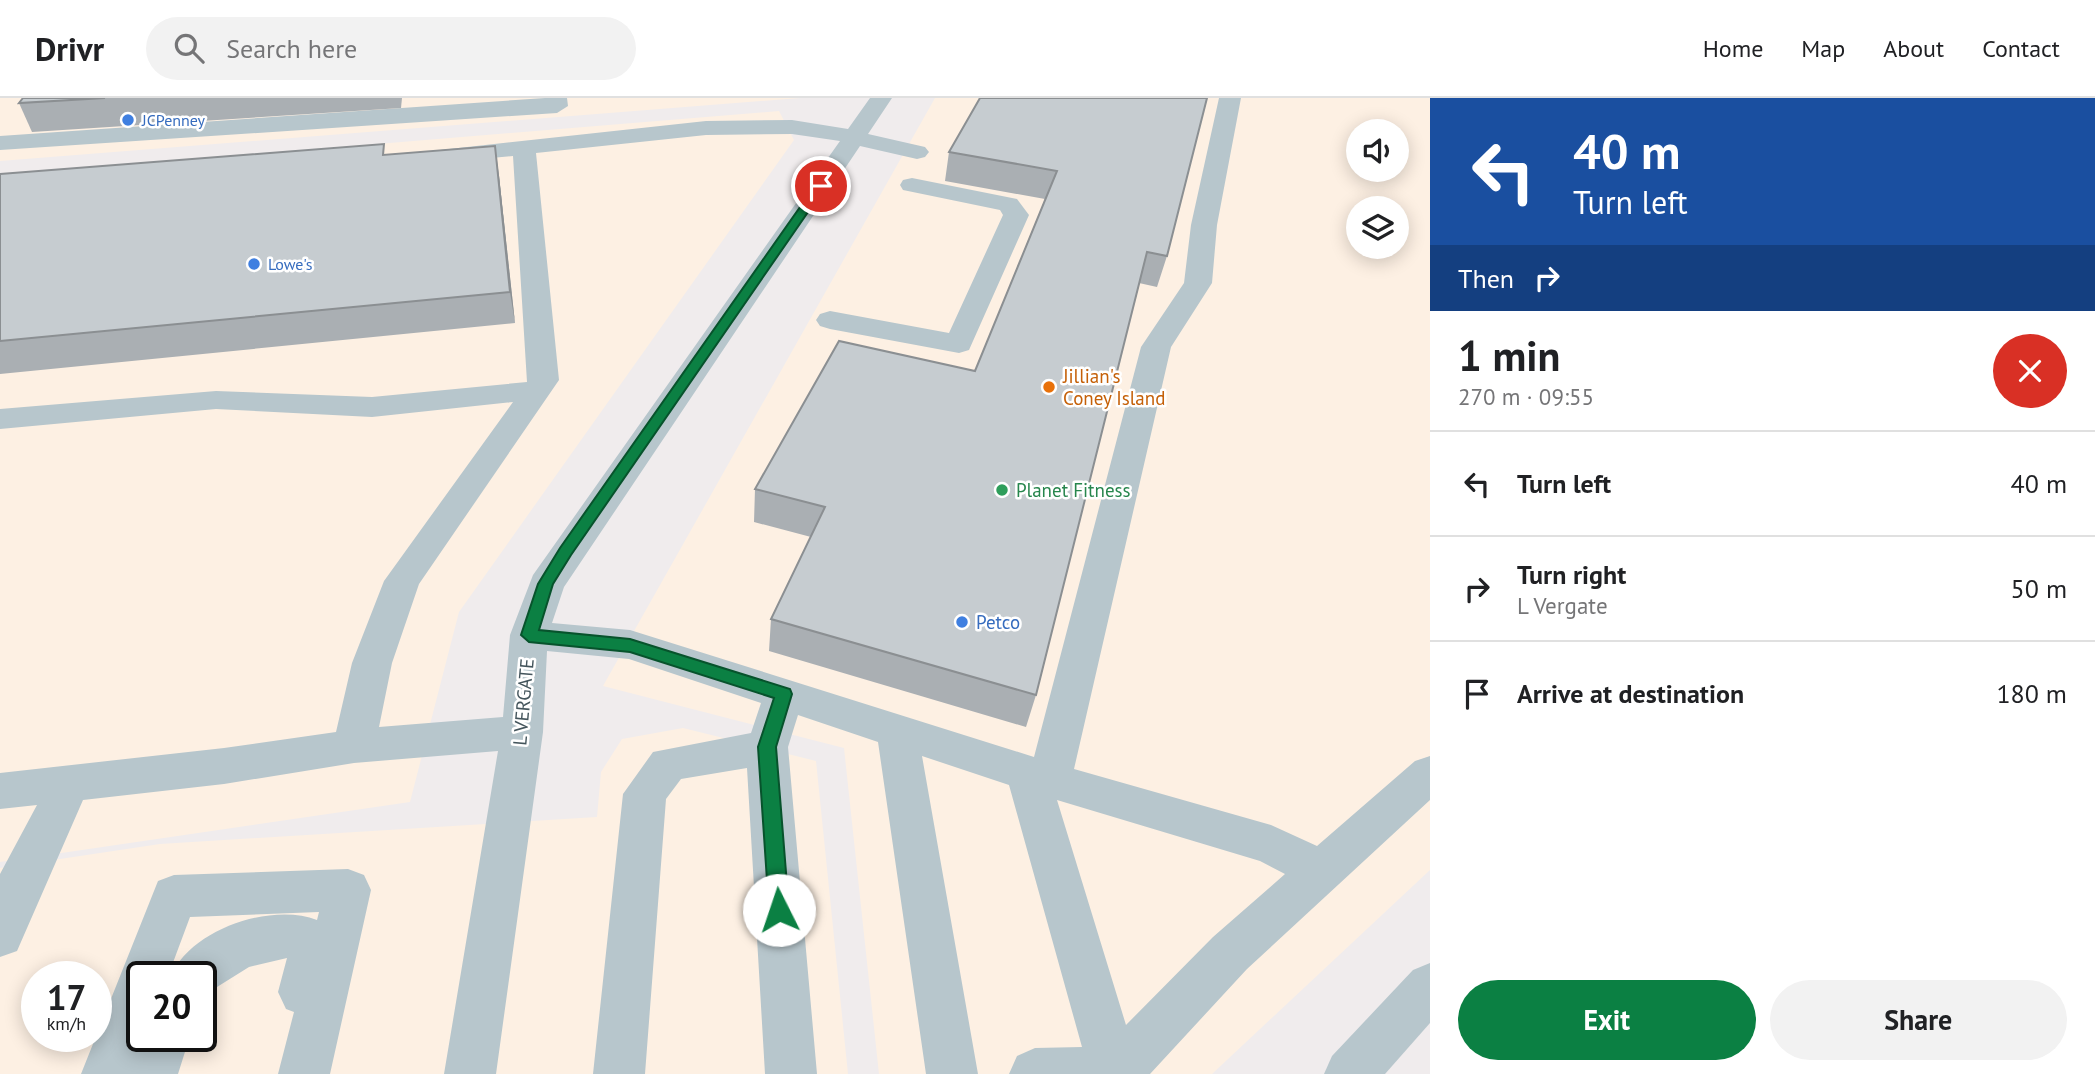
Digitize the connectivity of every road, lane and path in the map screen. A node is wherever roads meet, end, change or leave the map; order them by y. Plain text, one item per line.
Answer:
1 (556, 98) edge
2 (881, 98) edge
3 (1230, 98) edge
4 (853, 140) junction
5 (0, 143) edge
6 (524, 150) junction
7 (917, 152) dead end
8 (420, 157) edge
9 (912, 185) dead end
10 (830, 320) dead end
11 (537, 390) junction
12 (0, 419) edge
13 (529, 635) junction
14 (783, 694) junction
15 (897, 731) junction
16 (522, 732) junction
17 (354, 746) junction
18 (767, 747) junction
19 (1430, 774) edge
20 (1038, 776) junction
21 (66, 783) junction
22 (0, 791) edge
23 (1322, 871) junction
24 (5, 908) edge
25 (150, 961) edge
26 (217, 961) edge
27 (1430, 987) edge
28 (126, 1024) edge
29 (160, 1052) edge
30 (306, 1065) edge
31 (1115, 1073) edge
32 (107, 1074) edge
33 (152, 1074) edge
34 (470, 1074) edge
35 (619, 1074) edge
36 (790, 1074) edge
37 (952, 1074) edge
38 (1035, 1074) edge
39 (1350, 1074) edge

1 - 5 street
2 - 4 street, L VERGATE
3 - 20 street
4 - 6 street
4 - 7 street
4 - 13 street, L VERGATE
6 - 8 street
6 - 11 lane
9 - 10 street
11 - 12 street
11 - 17 lane
13 - 14 street
13 - 16 street, L VERGATE
14 - 15 street
14 - 18 street
15 - 20 street
15 - 37 street
16 - 17 street
16 - 34 street, L VERGATE
17 - 21 street
18 - 35 street
18 - 36 street
19 - 23 street
20 - 23 street
20 - 31 street
21 - 22 street
21 - 24 street
23 - 31 street
25 - 30 street
26 - 30 street
27 - 39 street
28 - 32 street
29 - 33 street
31 - 38 street

